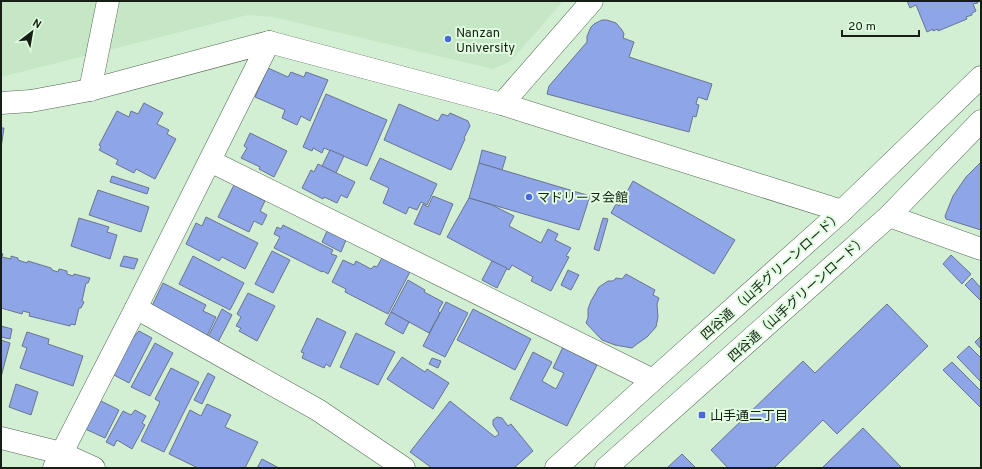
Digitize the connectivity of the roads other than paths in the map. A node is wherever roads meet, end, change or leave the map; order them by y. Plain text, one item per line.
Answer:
1 (108, 1) edge
2 (592, 1) edge
3 (269, 42) junction
4 (981, 77) edge
5 (90, 90) junction
6 (1, 103) edge
7 (502, 104) junction
8 (981, 121) edge
9 (210, 160) junction
10 (842, 211) junction
11 (889, 216) junction
12 (981, 249) edge
13 (136, 308) junction
14 (653, 380) junction
15 (1, 438) edge
16 (58, 461) edge
17 (94, 468) edge
18 (404, 468) edge
19 (556, 468) edge
20 (606, 468) edge

1 - 5 street
2 - 7 street
3 - 5 street
3 - 7 street
3 - 9 street
4 - 10 street, 四谷通 （山手グリーンロード）
5 - 6 street
7 - 10 street
8 - 11 street, 四谷通（山手グリーンロード）
9 - 13 street
9 - 14 street
10 - 14 street, 四谷通 （山手グリーンロード）
11 - 12 street
11 - 20 street, 四谷通（山手グリーンロード）
13 - 16 street
13 - 18 street
14 - 19 street, 四谷通 （山手グリーンロード）
15 - 16 street
16 - 17 street

